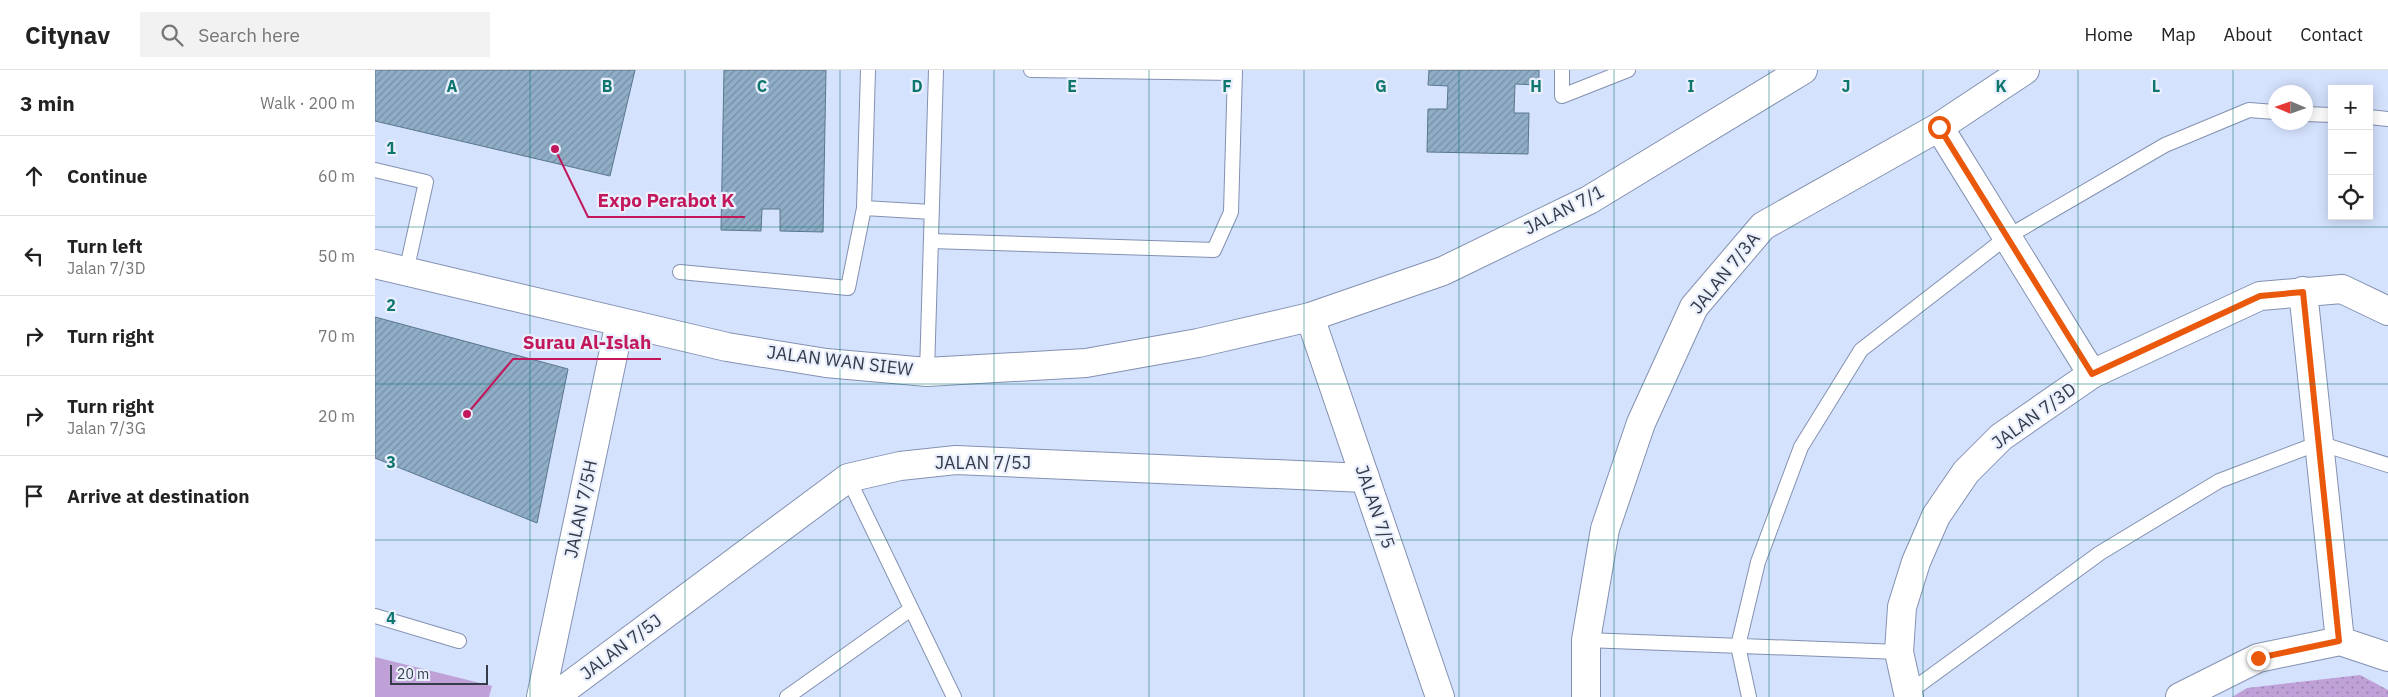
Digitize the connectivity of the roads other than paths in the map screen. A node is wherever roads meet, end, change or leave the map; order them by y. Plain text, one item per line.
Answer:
1 (868, 70) edge
2 (936, 70) edge
3 (1031, 70) edge
4 (1562, 70) edge
5 (1628, 70) edge
6 (1803, 70) edge
7 (2025, 70) edge
8 (1235, 72) edge
9 (2268, 111) edge
10 (2313, 114) edge
11 (2328, 115) edge
12 (2373, 117) edge
13 (2388, 118) edge
14 (1939, 127) junction
15 (375, 170) edge
16 (864, 208) junction
17 (932, 212) junction
18 (2007, 238) junction
19 (931, 241) junction
20 (375, 264) edge
21 (406, 272) junction
22 (680, 272) dead end
23 (2303, 292) junction
24 (2388, 310) edge
25 (1310, 317) junction
26 (620, 322) junction
27 (927, 372) junction
28 (2092, 374) junction
29 (2319, 443) junction
30 (2388, 465) edge
31 (848, 478) junction
32 (1365, 478) junction
33 (911, 609) junction
34 (375, 616) edge
35 (459, 640) dead end
36 (1586, 640) junction
37 (2339, 641) junction
38 (1738, 646) junction
39 (1899, 652) junction
40 (2388, 656) edge
41 (1908, 695) edge
42 (541, 697) edge
43 (554, 697) edge
44 (787, 697) edge
45 (954, 697) edge
46 (1440, 697) edge
47 (1586, 697) edge
48 (1749, 697) edge
49 (2180, 697) edge

1 - 16 lane
2 - 17 lane
3 - 8 lane
4 - 5 lane
6 - 25 street, JALAN 7/1
7 - 14 street, JALAN 7/3A
8 - 19 lane
9 - 18 lane
10 - 11 lane
12 - 13 lane
14 - 18 street
14 - 36 street, JALAN 7/3A
15 - 21 lane
16 - 17 lane
16 - 22 lane
17 - 19 lane
18 - 28 street
18 - 38 lane
19 - 27 lane
20 - 21 street, JALAN WAN SIEW
21 - 26 street, JALAN WAN SIEW
23 - 24 street, JALAN 7/3D
23 - 28 street, JALAN 7/3D
23 - 29 street
25 - 27 street, JALAN WAN SIEW
25 - 32 street, JALAN 7/5
26 - 27 street, JALAN WAN SIEW
26 - 42 street, JALAN 7/5H
28 - 39 street, JALAN 7/3D
29 - 30 lane
29 - 37 street
29 - 41 lane
31 - 32 street, JALAN 7/5J
31 - 33 lane
31 - 43 street, JALAN 7/5J
32 - 46 street, JALAN 7/5
33 - 44 lane
33 - 45 lane
34 - 35 lane
36 - 38 lane
36 - 47 street, JALAN 7/3A
37 - 40 street
37 - 49 street
38 - 39 lane
38 - 48 lane
39 - 41 street, JALAN 7/3D

